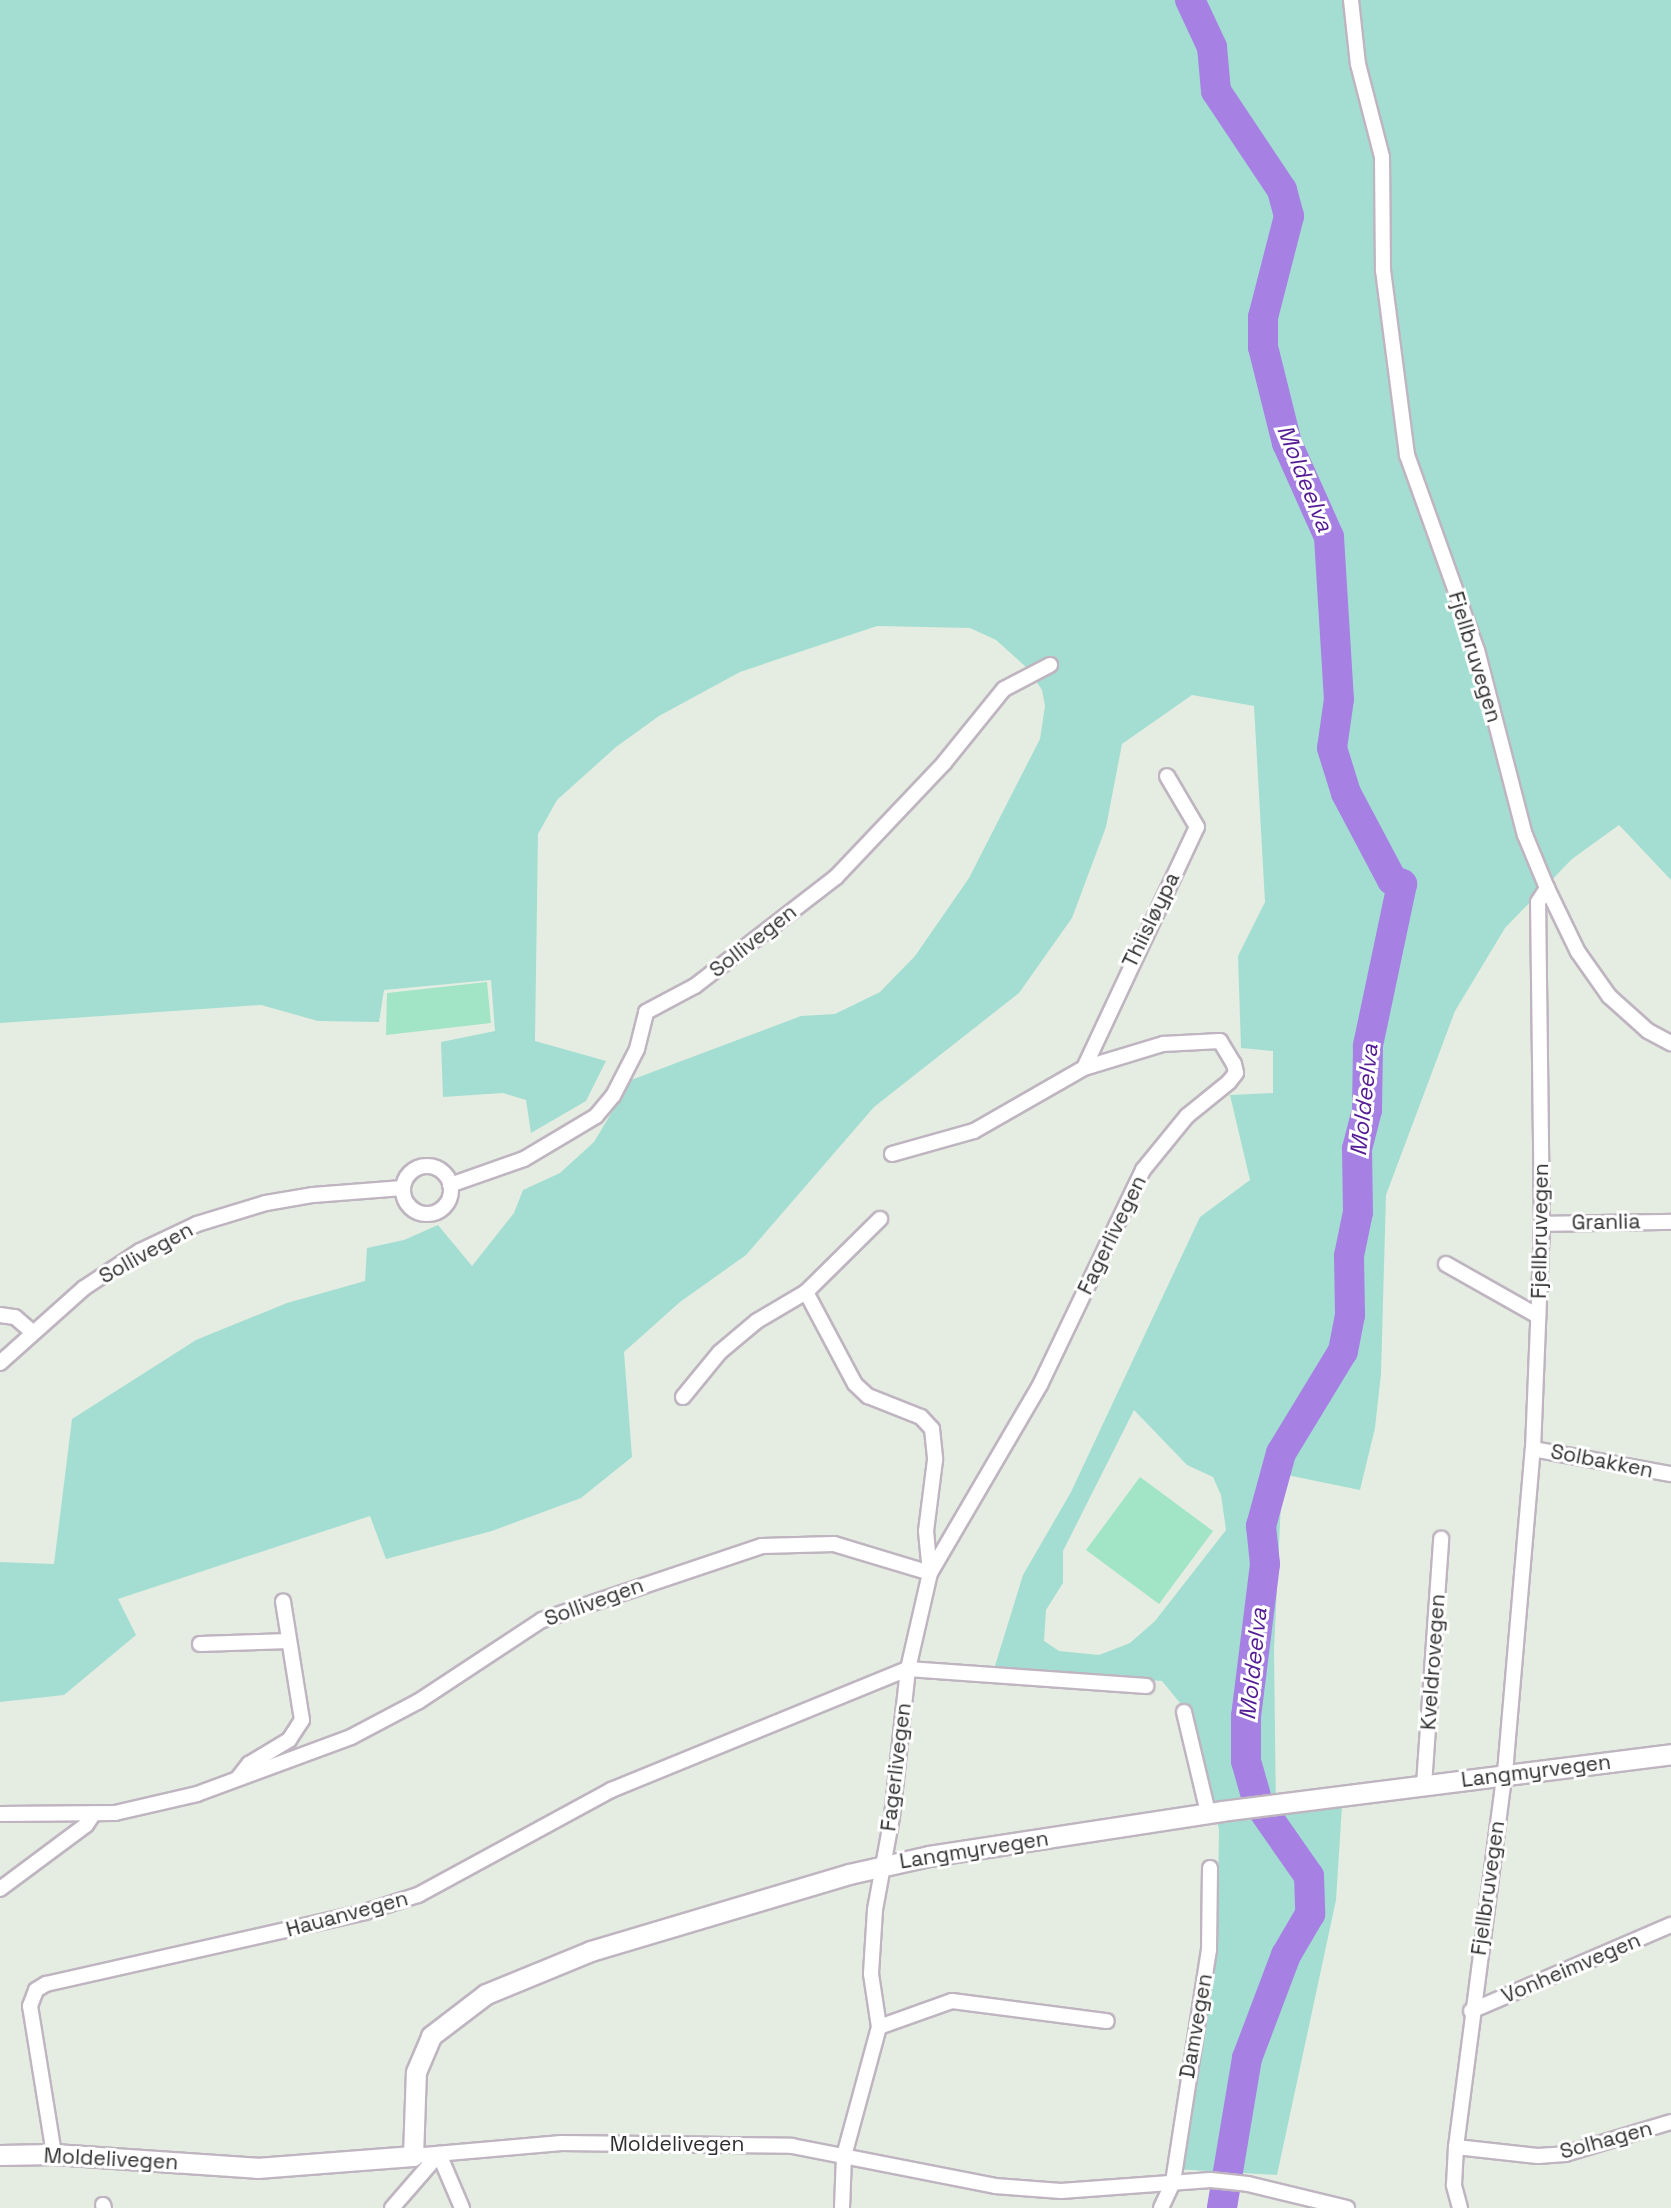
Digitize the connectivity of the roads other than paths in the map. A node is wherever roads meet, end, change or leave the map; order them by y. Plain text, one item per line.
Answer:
1 (1351, 0) edge
2 (1050, 665) dead end
3 (1167, 776) dead end
4 (1547, 888) junction
5 (1671, 1043) edge
6 (1084, 1068) junction
7 (892, 1154) dead end
8 (450, 1185) junction
9 (403, 1188) junction
10 (880, 1219) dead end
11 (1671, 1222) edge
12 (1542, 1224) junction
13 (1446, 1264) dead end
14 (806, 1292) junction
15 (0, 1315) edge
16 (1538, 1316) junction
17 (31, 1331) junction
18 (0, 1363) edge
19 (683, 1397) dead end
20 (1533, 1449) junction
21 (1671, 1474) edge
22 (1441, 1539) dead end
23 (930, 1573) junction
24 (283, 1602) dead end
25 (289, 1641) junction
26 (200, 1644) dead end
27 (908, 1669) junction
28 (1146, 1686) dead end
29 (1184, 1712) dead end
30 (1671, 1754) edge
31 (1504, 1775) junction
32 (238, 1779) junction
33 (1424, 1785) junction
34 (1215, 1812) junction
35 (94, 1813) junction
36 (0, 1814) edge
37 (882, 1866) junction
38 (1210, 1868) dead end
39 (0, 1889) edge
40 (1671, 1925) edge
41 (1471, 2011) junction
42 (1107, 2021) dead end
43 (879, 2027) junction
44 (1671, 2122) edge
45 (1456, 2147) junction
46 (54, 2154) junction
47 (439, 2154) junction
48 (0, 2155) edge
49 (414, 2156) junction
50 (844, 2156) junction
51 (1173, 2182) junction
52 (392, 2208) edge
53 (462, 2208) edge
54 (842, 2208) edge
55 (1161, 2208) edge
56 (1347, 2208) edge
57 (1460, 2208) edge

1 - 4 street, Fjellbruvegen
2 - 8 street, Sollivegen
3 - 6 street, Thiisløypa
4 - 5 street
4 - 12 street, Fjellbruvegen
6 - 7 street, Fagerlivegen
6 - 23 street, Fagerlivegen
8 - 9 street
8 - 9 street
9 - 17 street, Sollivegen
10 - 14 street
11 - 12 street, Granlia
12 - 16 street, Fjellbruvegen
13 - 16 street, Fjellbruvegen
14 - 19 street
14 - 23 street
15 - 17 street
16 - 20 street, Fjellbruvegen
17 - 18 street, Sollivegen
20 - 21 street, Solbakken
20 - 31 street, Fjellbruvegen
22 - 33 street, Kveldrovegen
23 - 27 street, Fagerlivegen
23 - 32 street, Sollivegen
24 - 25 street, Sollivegen
25 - 26 street
25 - 32 street, Sollivegen
27 - 28 street
27 - 37 street, Fagerlivegen
27 - 46 street, Hauanvegen
29 - 34 street
30 - 31 main road, Langmyrvegen
31 - 33 main road, Langmyrvegen
31 - 41 street, Fjellbruvegen
32 - 35 street, Sollivegen
33 - 34 main road, Langmyrvegen
34 - 37 main road, Langmyrvegen
35 - 36 street, Sollivegen
35 - 39 street
37 - 43 street, Fagerlivegen
37 - 49 main road, Langmyrvegen
38 - 51 street, Damvegen
40 - 41 street, Vonheimvegen
41 - 45 street, Fjellbruvegen
42 - 43 street
43 - 50 street, Fagerlivegen
44 - 45 street, Solhagen
45 - 57 street, Fjellbruvegen
46 - 48 main road, Moldelivegen
46 - 49 main road, Moldelivegen
47 - 49 street, Moldelivegen
47 - 50 street, Moldelivegen
47 - 52 street
47 - 53 street
50 - 51 street, Moldelivegen
50 - 54 street, Fagerlivegen
51 - 55 street, Damvegen
51 - 56 street, Moldelivegen

